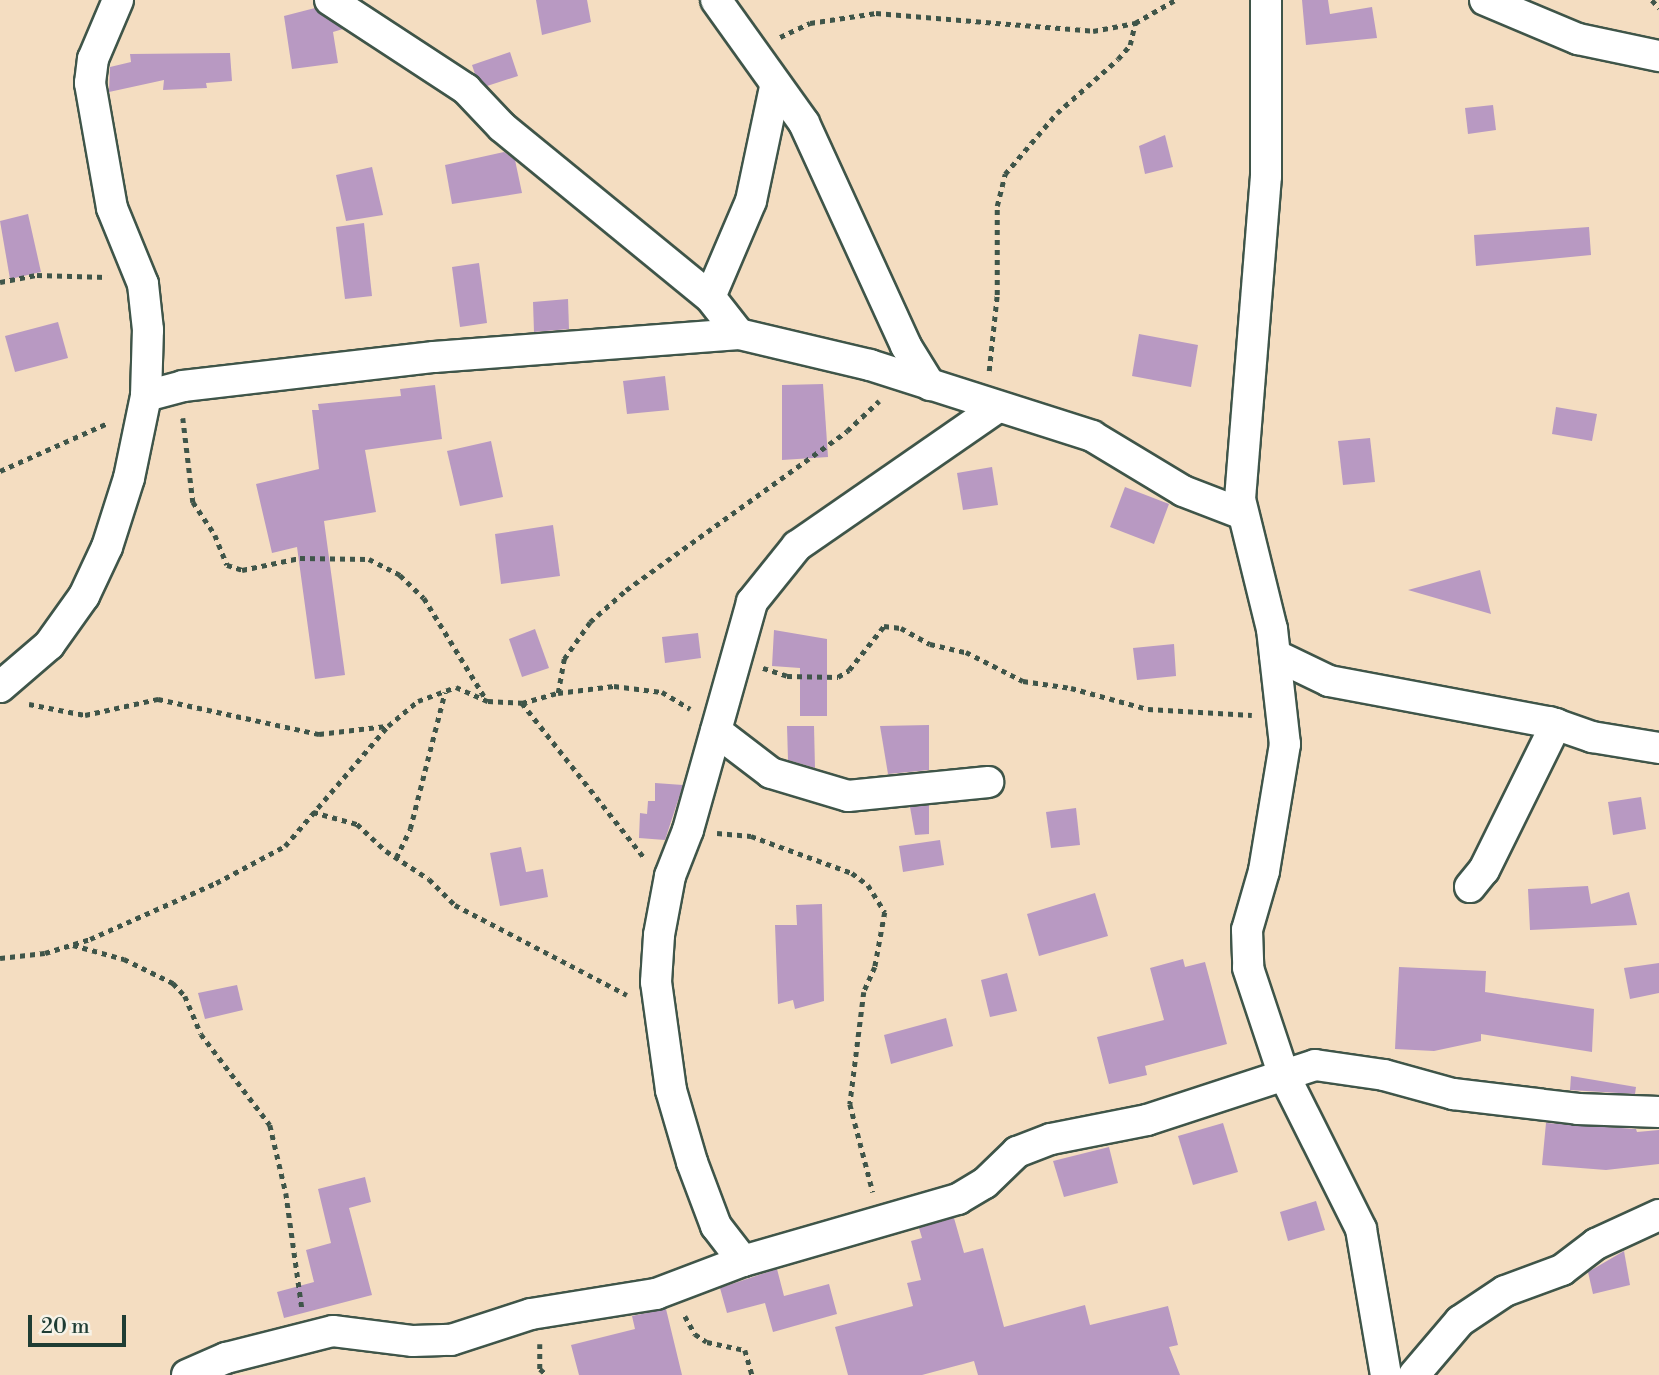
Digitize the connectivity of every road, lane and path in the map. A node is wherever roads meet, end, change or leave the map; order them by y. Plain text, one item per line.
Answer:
1 (118, 0) edge
2 (330, 0) edge
3 (716, 0) edge
4 (1175, 0) edge
5 (1266, 0) edge
6 (1485, 0) edge
7 (1653, 0) edge
8 (1659, 8) edge
9 (1135, 23) junction
10 (752, 52) junction
11 (1659, 55) edge
12 (775, 87) junction
13 (0, 282) edge
14 (143, 284) junction
15 (709, 297) junction
16 (739, 334) junction
17 (918, 381) junction
18 (183, 386) junction
19 (144, 402) junction
20 (991, 405) junction
21 (0, 471) edge
22 (1243, 514) junction
23 (1275, 655) junction
24 (736, 659) junction
25 (0, 687) edge
26 (445, 691) junction
27 (558, 693) junction
28 (488, 701) junction
29 (522, 703) junction
30 (26, 704) dead end
31 (1281, 715) junction
32 (1556, 724) junction
33 (388, 726) junction
34 (717, 727) junction
35 (1659, 748) edge
36 (988, 782) dead end
37 (313, 812) junction
38 (688, 830) junction
39 (396, 858) junction
40 (670, 880) junction
41 (1470, 887) dead end
42 (73, 944) junction
43 (0, 958) edge
44 (657, 1011) junction
45 (1283, 1073) junction
46 (1659, 1112) edge
47 (1659, 1216) edge
48 (883, 1218) junction
49 (743, 1261) junction
50 (675, 1286) junction
51 (306, 1336) junction
52 (187, 1375) edge
53 (752, 1375) edge
54 (1386, 1375) edge
55 (1414, 1375) edge

1 - 14 street
2 - 15 street
3 - 10 street
4 - 9 path
5 - 22 street
6 - 11 street
7 - 8 path
9 - 10 path
9 - 20 path
10 - 12 street
12 - 15 street
12 - 17 street
13 - 14 path
14 - 19 street
15 - 16 street
16 - 17 street
16 - 18 street
17 - 20 street
17 - 27 path
18 - 19 street
18 - 28 path
19 - 21 path
19 - 25 street
20 - 22 street
20 - 24 street
22 - 23 street
23 - 31 street
23 - 32 street
24 - 31 path
24 - 34 street
26 - 28 path
26 - 33 path
26 - 39 path
27 - 29 path
27 - 34 path
28 - 29 path
29 - 40 path
30 - 33 path
31 - 45 street
32 - 35 street
32 - 41 street
33 - 37 path
34 - 36 street
34 - 38 street
37 - 39 path
37 - 42 path
38 - 40 street
38 - 48 path
39 - 44 path
40 - 44 street
42 - 43 path
42 - 51 path
44 - 49 street
45 - 46 street
45 - 48 street
45 - 54 street
47 - 55 street
48 - 49 street
49 - 50 street
50 - 51 street
50 - 53 path
51 - 52 street

